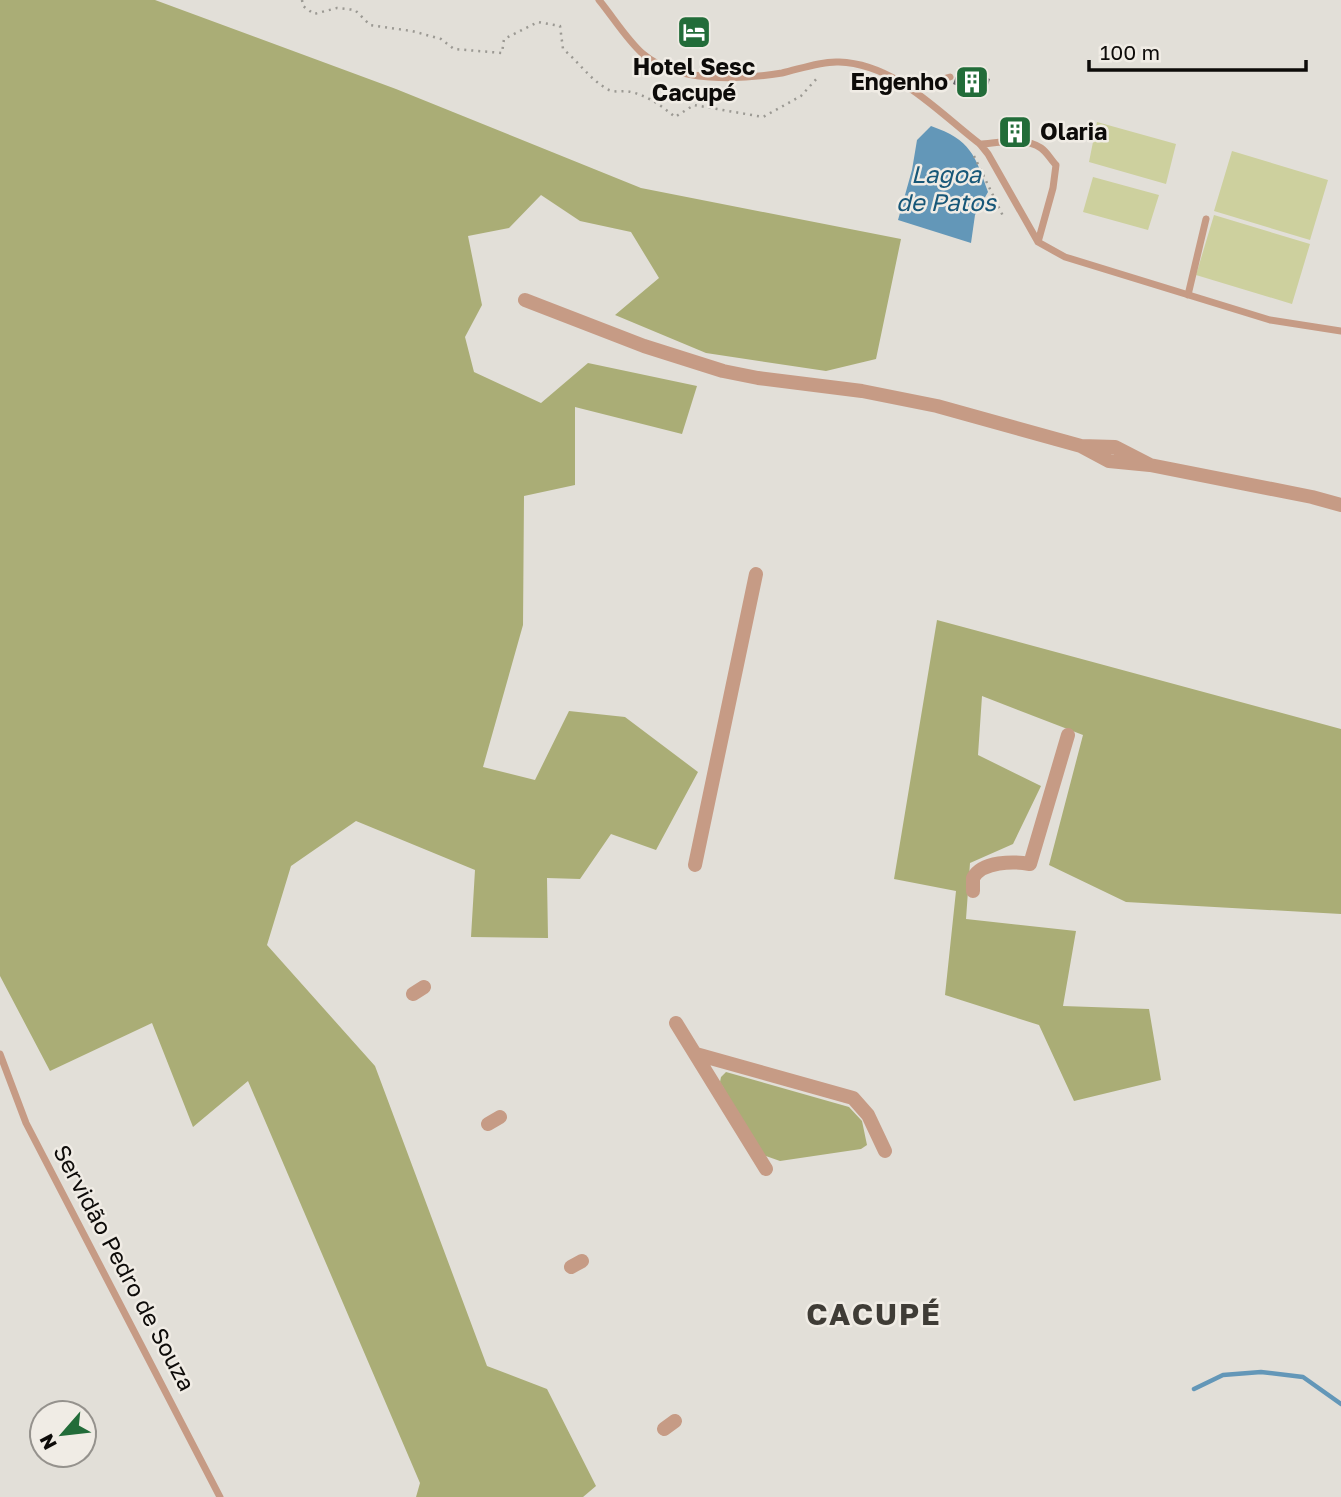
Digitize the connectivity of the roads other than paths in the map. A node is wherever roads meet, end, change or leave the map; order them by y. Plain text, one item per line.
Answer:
1 (600, 0) edge
2 (950, 77) dead end
3 (911, 88) junction
4 (980, 144) junction
5 (1206, 219) dead end
6 (1038, 242) junction
7 (1188, 295) junction
8 (525, 300) dead end
9 (1341, 331) edge
10 (1341, 505) edge
11 (756, 574) dead end
12 (1068, 735) dead end
13 (695, 865) dead end
14 (973, 891) dead end
15 (676, 1023) dead end
16 (0, 1054) edge
17 (696, 1054) junction
18 (885, 1151) dead end
19 (766, 1169) dead end
20 (220, 1497) edge

1 - 3 lane
2 - 3 lane
3 - 4 lane
4 - 6 lane
4 - 6 lane
5 - 7 lane
6 - 7 lane
7 - 9 lane
8 - 10 street
11 - 13 street
12 - 14 street
15 - 17 street
16 - 20 lane, Servidão Pedro de Souza
17 - 18 street
17 - 19 street

